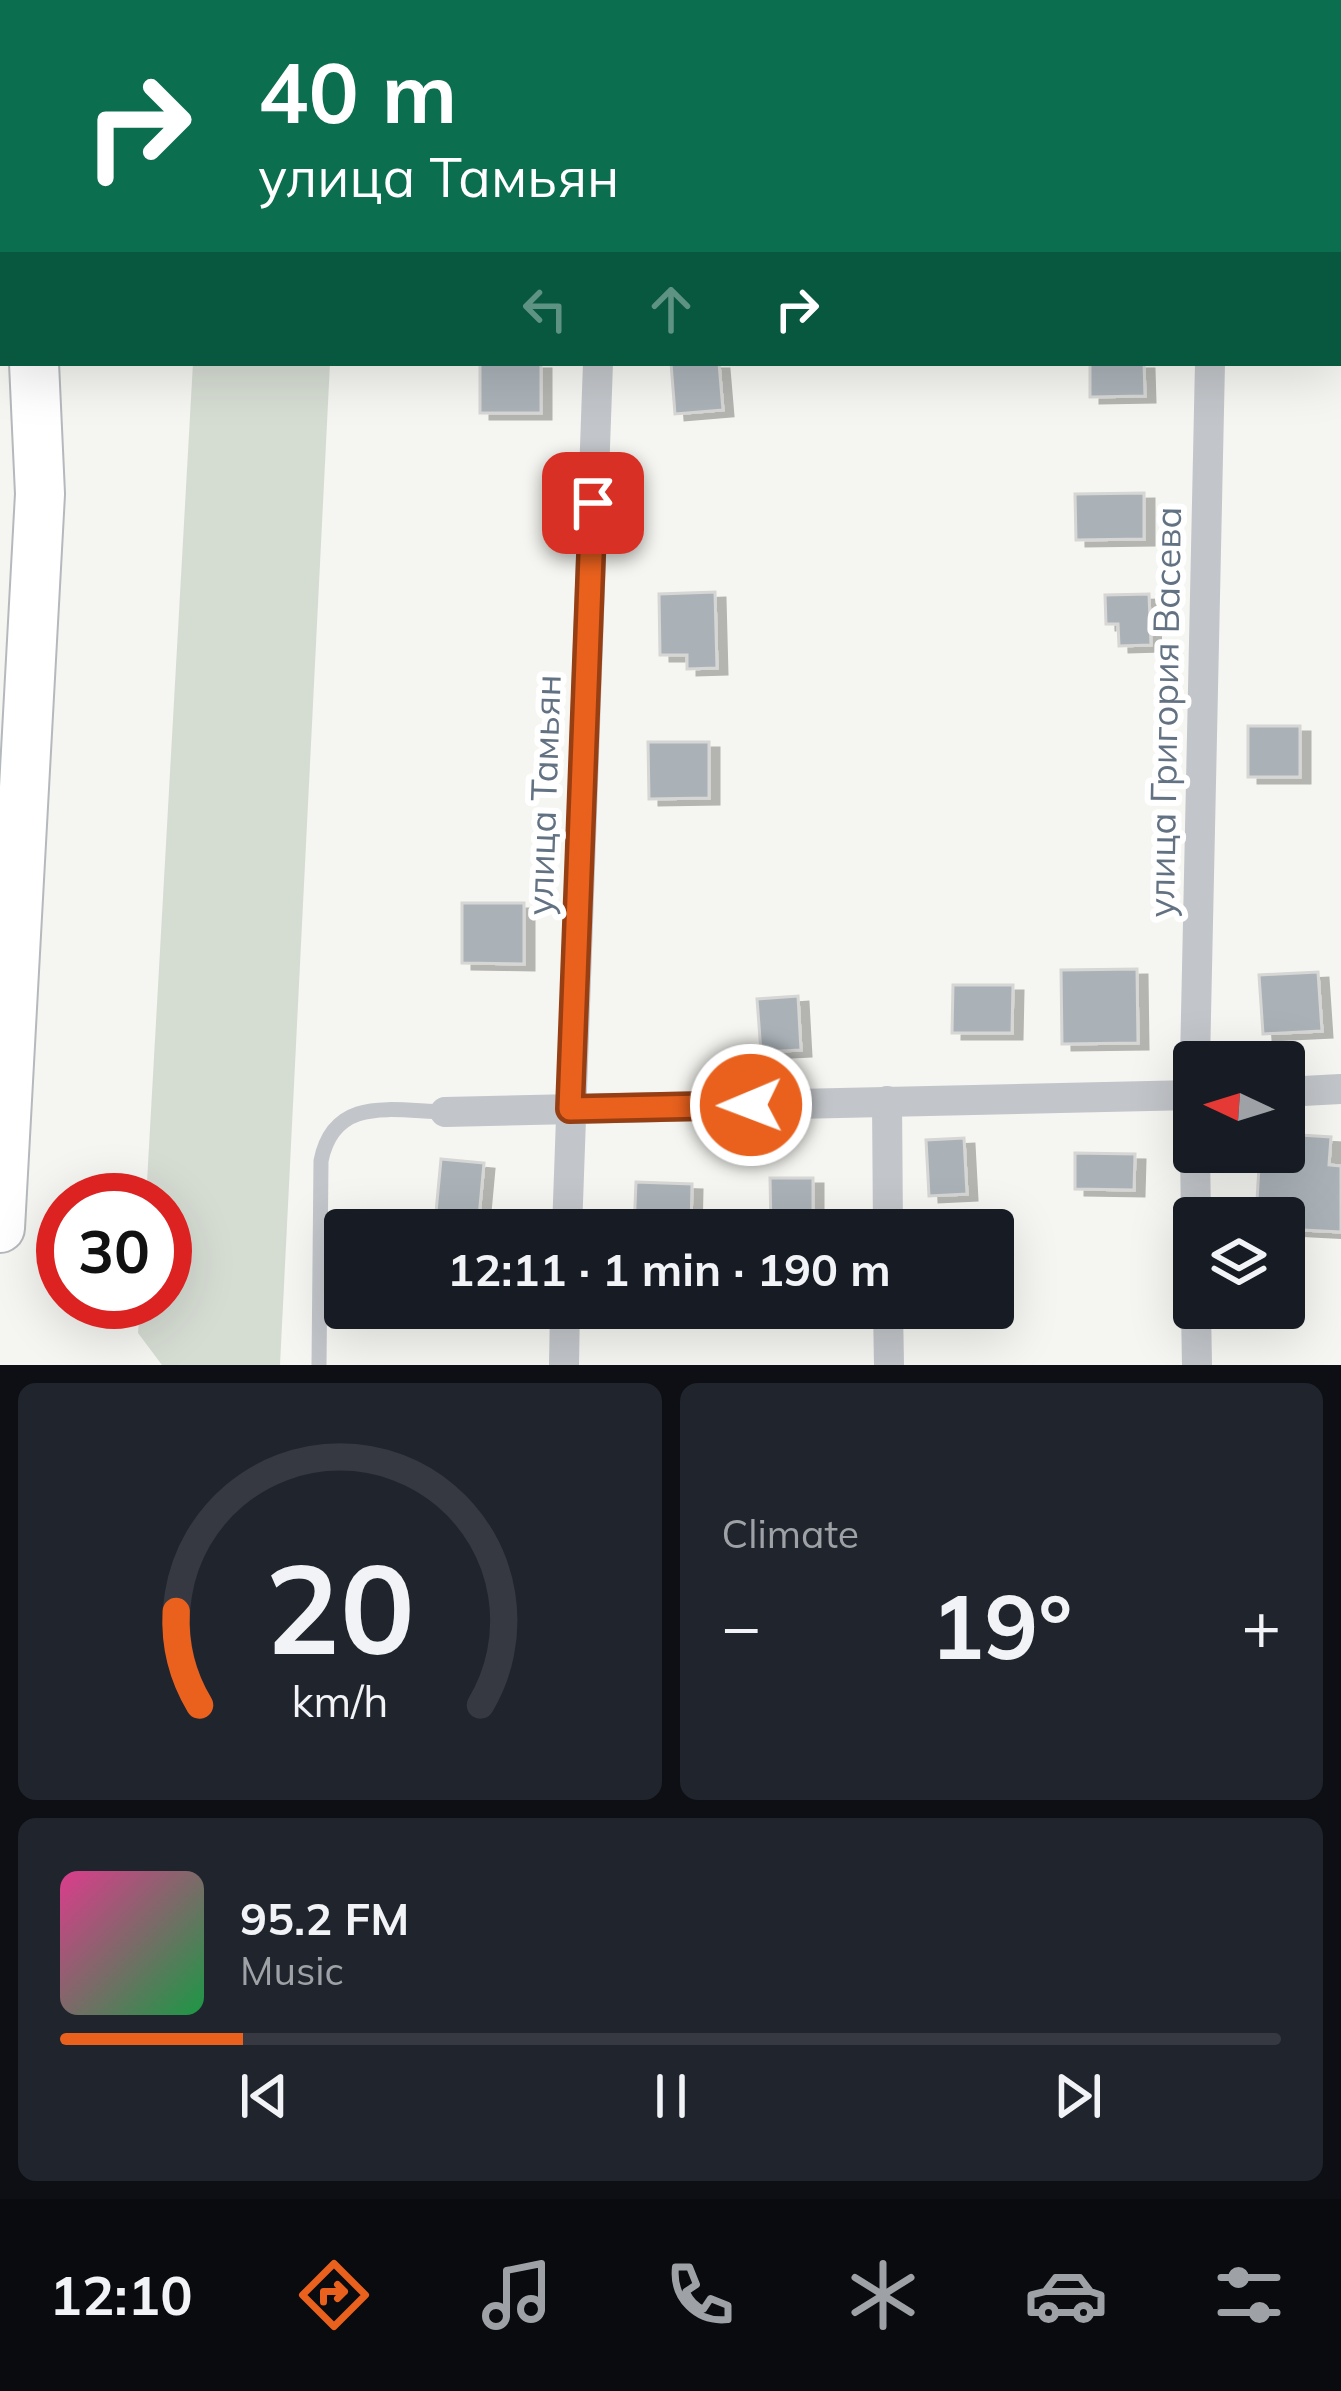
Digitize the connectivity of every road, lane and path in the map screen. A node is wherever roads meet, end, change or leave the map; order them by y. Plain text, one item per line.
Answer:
1 (34, 366) edge
2 (598, 366) edge
3 (1210, 366) edge
4 (1195, 1041) edge
5 (1341, 1090) edge
6 (1305, 1091) edge
7 (1173, 1096) edge
8 (887, 1101) junction
9 (570, 1109) junction
10 (445, 1112) joint
11 (568, 1209) edge
12 (888, 1209) edge
13 (0, 1228) edge
14 (565, 1329) edge
15 (888, 1329) edge
16 (1196, 1329) edge
17 (319, 1365) edge
18 (564, 1365) edge
19 (889, 1365) edge
20 (1197, 1365) edge

1 - 13 main road
2 - 9 street, улица Тамьян
3 - 4 street, улица Григория Васева
5 - 6 street
7 - 8 street
8 - 9 street
8 - 12 street
9 - 10 street
9 - 11 street, улица Тамьян
10 - 17 lane
14 - 18 street
15 - 19 street
16 - 20 street

